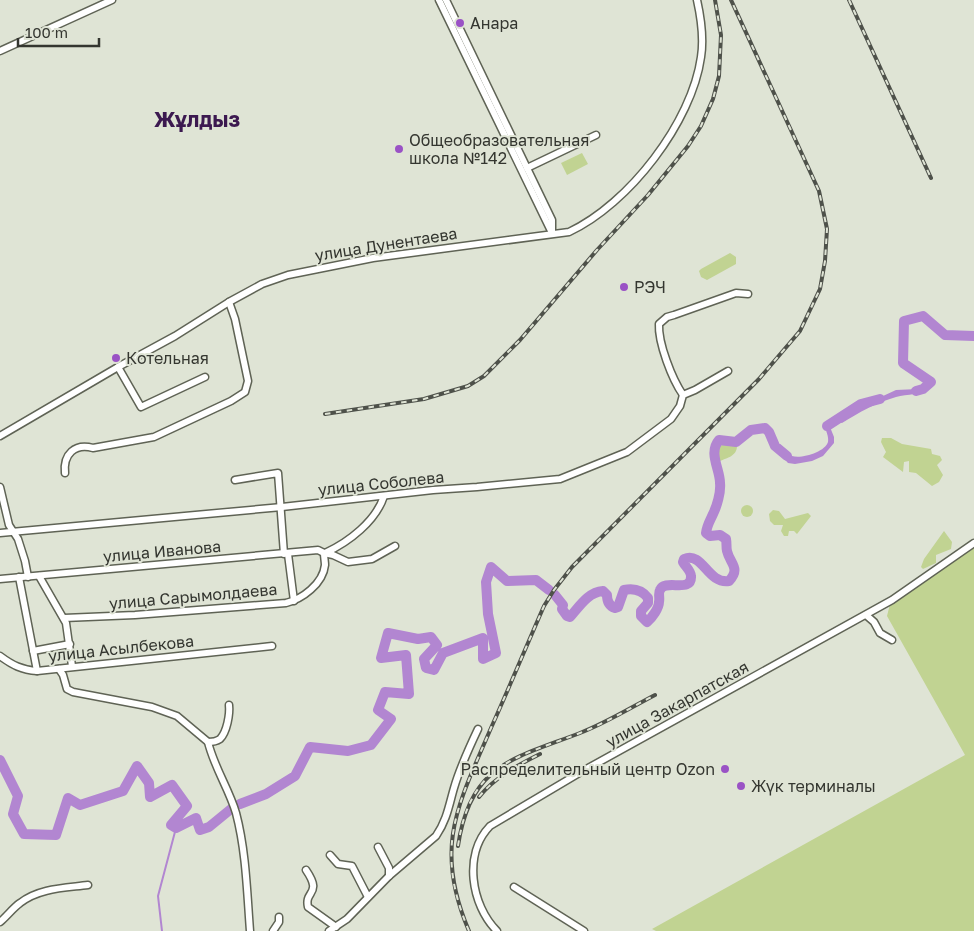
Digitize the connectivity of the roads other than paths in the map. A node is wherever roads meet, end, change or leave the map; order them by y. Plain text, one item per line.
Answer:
1 (112, 0) edge
2 (439, 0) edge
3 (446, 0) edge
4 (696, 0) edge
5 (0, 51) edge
6 (596, 135) dead end
7 (527, 168) junction
8 (552, 233) junction
9 (748, 294) dead end
10 (229, 302) junction
11 (118, 367) junction
12 (728, 371) dead end
13 (205, 377) dead end
14 (683, 395) junction
15 (0, 436) edge
16 (65, 473) dead end
17 (235, 480) dead end
18 (0, 487) edge
19 (384, 496) junction
20 (282, 507) junction
21 (13, 532) junction
22 (0, 533) edge
23 (974, 543) edge
24 (395, 546) dead end
25 (324, 553) junction
26 (286, 554) junction
27 (39, 576) junction
28 (19, 577) junction
29 (28, 577) junction
30 (0, 579) edge
31 (294, 600) junction
32 (866, 615) junction
33 (64, 618) junction
34 (892, 640) dead end
35 (70, 644) junction
36 (272, 646) dead end
37 (33, 651) junction
38 (0, 656) edge
39 (72, 666) junction
40 (59, 669) junction
41 (37, 671) junction
42 (229, 705) dead end
43 (478, 728) dead end
44 (208, 742) junction
45 (378, 847) dead end
46 (330, 855) dead end
47 (306, 870) dead end
48 (389, 876) junction
49 (88, 885) dead end
50 (514, 887) dead end
51 (368, 897) junction
52 (278, 917) dead end
53 (0, 922) edge
54 (336, 927) junction
55 (250, 931) edge
56 (272, 931) edge
57 (329, 931) edge
58 (497, 931) edge
59 (584, 931) edge

1 - 5 street
2 - 8 street
3 - 7 street
4 - 8 street, улица Дунентаева
6 - 7 street
7 - 8 street
8 - 10 street, улица Дунентаева
9 - 14 street
10 - 11 street, улица Дунентаева
10 - 16 street
11 - 13 street
11 - 15 street, улица Дунентаева
12 - 14 street
14 - 19 street, улица Соболева
17 - 20 street
18 - 21 street
19 - 20 street, улица Соболева
19 - 25 street
20 - 21 street, улица Соболева
20 - 26 street
21 - 22 street, улица Соболева
21 - 29 street
23 - 32 street, улица Закарпатская
24 - 25 street
25 - 26 street, улица Иванова
25 - 31 street, улица Сарымолдаева
26 - 27 street, улица Иванова
26 - 31 street
27 - 29 street, улица Иванова
27 - 33 street
28 - 29 street, улица Иванова
28 - 30 street, улица Иванова
28 - 37 street, улица Асылбекова
31 - 33 street, улица Сарымолдаева
32 - 34 street
32 - 58 street, улица Закарпатская
33 - 35 street
35 - 37 street
35 - 39 street
36 - 39 street, улица Асылбекова
37 - 41 street, улица Асылбекова
38 - 41 street
39 - 40 street, улица Асылбекова
40 - 41 street, улица Асылбекова
40 - 44 street
42 - 44 street
43 - 48 street
44 - 55 street
45 - 48 street
46 - 51 street
47 - 54 street
48 - 51 street
49 - 53 street
50 - 59 street
51 - 54 street
52 - 56 street
54 - 57 street

